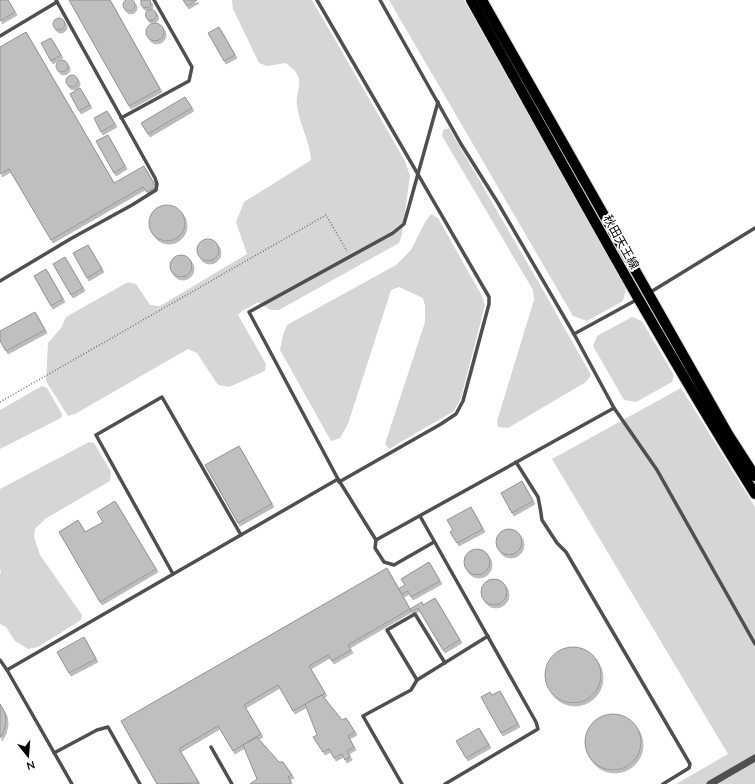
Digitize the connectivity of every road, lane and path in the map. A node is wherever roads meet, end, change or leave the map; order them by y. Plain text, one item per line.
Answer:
1 (154, 0) edge
2 (317, 0) edge
3 (380, 0) edge
4 (471, 0) edge
5 (482, 0) edge
6 (57, 1) edge
7 (0, 36) edge
8 (438, 102) junction
9 (121, 118) junction
10 (418, 174) junction
11 (755, 228) edge
12 (350, 256) junction
13 (0, 281) edge
14 (649, 293) junction
15 (638, 299) junction
16 (574, 334) junction
17 (0, 402) edge
18 (614, 408) junction
19 (516, 462) junction
20 (755, 476) edge
21 (338, 480) junction
22 (755, 494) edge
23 (420, 516) junction
24 (241, 535) junction
25 (376, 540) junction
26 (434, 542) junction
27 (173, 574) junction
28 (488, 636) junction
29 (755, 644) edge
30 (0, 660) edge
31 (445, 663) junction
32 (7, 670) junction
33 (417, 680) junction
34 (211, 747) dead end
35 (54, 753) junction
36 (755, 758) edge
37 (72, 784) edge
38 (140, 784) edge
39 (232, 784) edge
40 (402, 784) edge
41 (445, 784) edge
42 (663, 784) edge
43 (710, 784) edge

1 - 9 lane
2 - 10 lane
3 - 8 lane
4 - 15 main road, 秋田天王線
5 - 14 main road, 秋田天王線
6 - 7 lane
6 - 9 lane
8 - 10 lane
8 - 16 lane
9 - 13 lane
10 - 12 lane
10 - 21 lane
11 - 14 lane
12 - 17 path
12 - 21 lane
14 - 15 lane
14 - 20 main road, 秋田天王線
15 - 16 lane
15 - 22 main road, 秋田天王線
16 - 18 lane
18 - 19 lane
18 - 29 lane
19 - 23 lane
19 - 42 lane
21 - 24 lane
21 - 25 lane
23 - 25 lane
23 - 26 lane
24 - 27 lane
24 - 27 lane
25 - 26 lane
26 - 28 lane
27 - 32 lane
28 - 31 lane
28 - 41 lane
30 - 32 lane
31 - 33 lane
31 - 33 lane
32 - 35 lane
33 - 40 lane
34 - 39 lane
35 - 37 lane
35 - 38 lane
36 - 43 street

